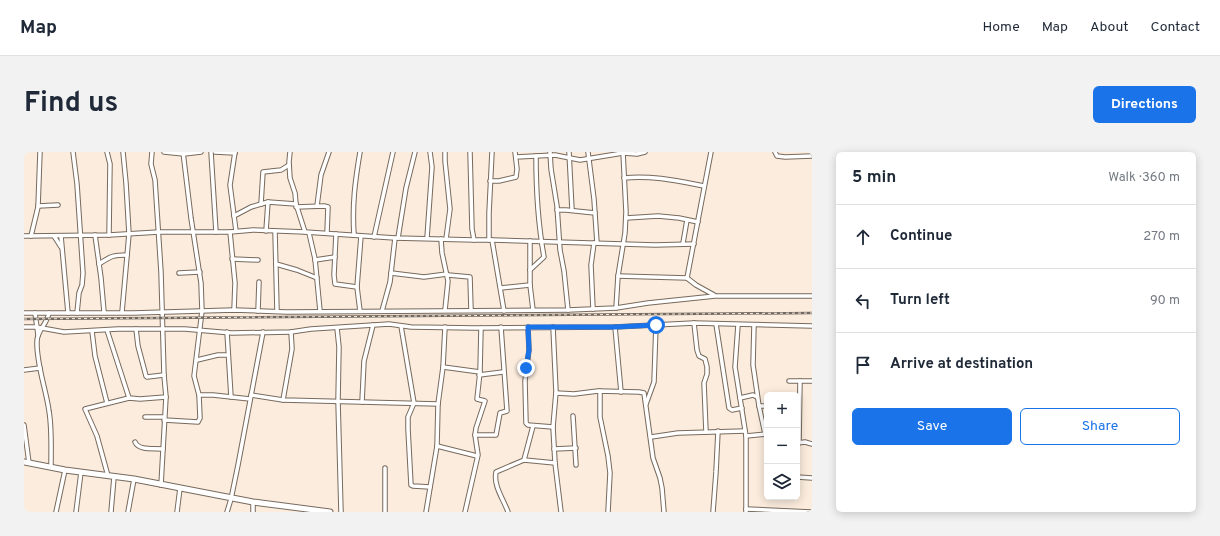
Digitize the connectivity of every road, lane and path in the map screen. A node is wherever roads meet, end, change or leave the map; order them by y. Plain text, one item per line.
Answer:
1 (40, 152) edge
2 (73, 152) edge
3 (107, 152) edge
4 (123, 152) edge
5 (152, 152) edge
6 (164, 152) edge
7 (201, 152) edge
8 (211, 152) edge
9 (215, 152) edge
10 (290, 152) edge
11 (329, 152) edge
12 (360, 152) edge
13 (393, 152) edge
14 (416, 152) edge
15 (430, 152) edge
16 (445, 152) edge
17 (470, 152) edge
18 (492, 152) edge
19 (515, 152) edge
20 (569, 152) edge
21 (588, 152) edge
22 (623, 152) edge
23 (645, 152) edge
24 (710, 152) edge
25 (775, 152) edge
26 (183, 153) edge
27 (235, 153) edge
28 (550, 154) edge
29 (536, 156) junction
30 (812, 156) edge
31 (516, 157) junction
32 (569, 158) junction
33 (589, 160) junction
34 (289, 165) junction
35 (624, 178) junction
36 (490, 181) junction
37 (704, 186) junction
38 (268, 202) junction
39 (262, 204) junction
40 (58, 205) dead end
41 (38, 206) junction
42 (296, 206) junction
43 (317, 206) junction
44 (557, 210) junction
45 (572, 210) junction
46 (595, 213) junction
47 (234, 216) junction
48 (626, 218) junction
49 (687, 220) junction
50 (698, 222) junction
51 (236, 231) junction
52 (266, 231) junction
53 (275, 231) junction
54 (159, 232) junction
55 (194, 232) junction
56 (216, 232) junction
57 (230, 232) junction
58 (307, 232) junction
59 (327, 233) junction
60 (129, 234) junction
61 (336, 234) junction
62 (80, 235) junction
63 (95, 235) junction
64 (109, 235) junction
65 (354, 235) junction
66 (24, 236) edge
67 (31, 236) junction
68 (54, 236) junction
69 (61, 236) junction
70 (361, 236) junction
71 (374, 236) junction
72 (396, 238) junction
73 (427, 238) junction
74 (440, 239) junction
75 (446, 239) junction
76 (474, 240) junction
77 (490, 240) junction
78 (530, 241) junction
79 (541, 242) junction
80 (560, 242) junction
81 (596, 243) junction
82 (624, 243) junction
83 (683, 243) junction
84 (694, 244) junction
85 (62, 248) junction
86 (127, 255) junction
87 (335, 257) junction
88 (232, 259) junction
89 (258, 260) dead end
90 (315, 260) junction
91 (99, 264) junction
92 (276, 264) junction
93 (530, 270) junction
94 (200, 272) junction
95 (391, 272) junction
96 (179, 273) dead end
97 (448, 274) junction
98 (618, 276) junction
99 (317, 278) junction
100 (687, 278) junction
101 (260, 282) dead end
102 (530, 285) junction
103 (357, 287) junction
104 (501, 288) junction
105 (715, 296) junction
106 (812, 296) edge
107 (616, 308) junction
108 (592, 309) junction
109 (234, 310) junction
110 (258, 310) junction
111 (382, 310) junction
112 (445, 310) junction
113 (471, 310) junction
114 (533, 310) junction
115 (568, 310) junction
116 (202, 311) junction
117 (320, 311) junction
118 (360, 311) junction
119 (504, 311) junction
120 (104, 312) junction
121 (122, 312) junction
122 (162, 312) junction
123 (277, 312) junction
124 (24, 313) edge
125 (35, 313) junction
126 (49, 313) junction
127 (68, 313) junction
128 (77, 313) junction
129 (694, 323) junction
130 (716, 324) junction
131 (373, 325) junction
132 (656, 325) junction
133 (738, 325) junction
134 (754, 325) junction
135 (401, 326) junction
136 (553, 326) junction
137 (812, 326) edge
138 (24, 327) edge
139 (36, 327) junction
140 (445, 327) junction
141 (501, 327) junction
142 (528, 327) junction
143 (614, 327) junction
144 (42, 328) junction
145 (337, 328) junction
146 (481, 328) junction
147 (136, 329) junction
148 (107, 330) junction
149 (162, 330) junction
150 (200, 330) junction
151 (92, 331) junction
152 (227, 332) junction
153 (263, 332) junction
154 (291, 332) junction
155 (38, 335) junction
156 (228, 355) junction
157 (197, 360) junction
158 (443, 367) junction
159 (40, 368) junction
160 (24, 370) edge
161 (504, 372) junction
162 (480, 374) junction
163 (164, 375) junction
164 (789, 381) dead end
165 (800, 381) junction
166 (812, 381) edge
167 (756, 390) junction
168 (600, 391) junction
169 (621, 392) junction
170 (556, 393) junction
171 (200, 395) junction
172 (251, 395) junction
173 (753, 395) junction
174 (757, 396) junction
175 (166, 397) junction
176 (231, 397) junction
177 (129, 398) junction
178 (740, 398) junction
179 (250, 399) junction
180 (283, 400) junction
181 (338, 401) junction
182 (362, 402) junction
183 (107, 403) junction
184 (414, 403) junction
185 (438, 404) junction
186 (646, 405) junction
187 (759, 406) junction
188 (764, 406) edge
189 (742, 408) junction
190 (146, 416) dead end
191 (573, 416) dead end
192 (164, 418) junction
193 (24, 425) edge
194 (532, 426) junction
195 (553, 427) junction
196 (764, 428) edge
197 (798, 428) edge
198 (718, 431) junction
199 (745, 431) junction
200 (706, 432) junction
201 (764, 434) edge
202 (476, 435) junction
203 (746, 436) junction
204 (651, 437) junction
205 (135, 442) dead end
206 (800, 443) edge
207 (812, 444) edge
208 (437, 446) junction
209 (576, 448) junction
210 (163, 449) junction
211 (554, 449) junction
212 (477, 456) junction
213 (524, 460) junction
214 (27, 462) edge
215 (555, 463) junction
216 (576, 465) dead end
217 (51, 467) junction
218 (385, 468) dead end
219 (65, 470) junction
220 (81, 472) junction
221 (108, 476) junction
222 (114, 477) junction
223 (800, 477) edge
224 (812, 478) edge
225 (134, 480) junction
226 (161, 485) junction
227 (430, 487) junction
228 (180, 488) junction
229 (231, 499) junction
230 (253, 502) junction
231 (306, 510) edge
232 (746, 511) edge
233 (56, 512) edge
234 (76, 512) edge
235 (111, 512) edge
236 (128, 512) edge
237 (177, 512) edge
238 (227, 512) edge
239 (253, 512) edge
240 (330, 512) edge
241 (341, 512) edge
242 (385, 512) edge
243 (426, 512) edge
244 (465, 512) edge
245 (508, 512) edge
246 (561, 512) edge
247 (608, 512) edge
248 (664, 512) edge
249 (713, 512) edge
250 (811, 512) edge

1 - 41 street
2 - 62 street
3 - 64 street
4 - 60 street
5 - 54 street
6 - 26 street
7 - 26 street
8 - 56 street
9 - 27 street
10 - 34 street
11 - 43 street
12 - 65 street
13 - 71 street
14 - 72 street
15 - 73 street
16 - 75 street
17 - 76 street
18 - 36 street
19 - 31 street
20 - 32 street
21 - 33 street
22 - 23 street
22 - 33 street
22 - 35 street
24 - 37 street
25 - 30 street
26 - 55 street
27 - 47 street
28 - 29 street
28 - 32 street
28 - 44 street
29 - 31 street
29 - 79 street
31 - 36 street
32 - 33 street
32 - 45 street
33 - 46 street
34 - 39 street
34 - 42 street
35 - 37 street
35 - 48 street
36 - 77 street
37 - 50 street
38 - 39 street
38 - 42 street
38 - 52 street
39 - 47 street
40 - 41 street
41 - 67 street
42 - 43 street
42 - 58 street
43 - 59 street
44 - 45 street
44 - 80 street
45 - 46 street
46 - 81 street
47 - 51 street
48 - 49 street
48 - 82 street
49 - 50 street
49 - 83 street
50 - 84 street
51 - 52 street
51 - 57 street
52 - 53 street
53 - 58 street
53 - 92 street
54 - 55 street
54 - 60 street
54 - 122 street
55 - 56 street
55 - 94 street
56 - 57 street
57 - 88 street
58 - 59 street
58 - 90 street
59 - 61 street
60 - 64 street
60 - 86 street
61 - 65 street
61 - 87 street
62 - 63 street
62 - 69 street
62 - 128 street
63 - 64 street
63 - 91 street
65 - 70 street
66 - 67 street
67 - 68 street
68 - 69 street
68 - 85 street
69 - 85 street
70 - 71 street
70 - 103 street
71 - 72 street
72 - 73 street
72 - 95 street
73 - 74 street
74 - 75 street
74 - 97 street
75 - 76 street
76 - 77 street
77 - 78 street
77 - 104 street
78 - 79 street
78 - 93 street
79 - 80 street
79 - 93 street
80 - 81 street
80 - 115 street
81 - 82 street
81 - 108 street
82 - 83 street
82 - 98 street
83 - 84 street
84 - 100 street
85 - 127 street
86 - 91 street
86 - 121 street
87 - 90 street
87 - 103 street
88 - 89 street
88 - 109 street
90 - 99 street
91 - 120 street
92 - 99 street
92 - 123 street
93 - 102 street
94 - 96 street
94 - 116 street
95 - 97 street
95 - 111 street
97 - 112 street
97 - 113 street
98 - 100 street
98 - 107 street
99 - 117 street
100 - 105 street
101 - 110 street
102 - 104 street
102 - 114 street
103 - 118 street
104 - 119 street
105 - 106 street
105 - 107 street
107 - 108 street
108 - 115 street
109 - 110 street
109 - 116 street
110 - 123 street
111 - 112 street
111 - 118 street
112 - 113 street
113 - 119 street
114 - 115 street
114 - 119 street
116 - 122 street
116 - 150 street
117 - 118 street
117 - 123 street
120 - 121 street
120 - 128 street
121 - 122 street
122 - 149 street
124 - 125 street
125 - 126 street
125 - 139 street
126 - 127 street
126 - 144 street
127 - 128 street
129 - 130 street
129 - 132 street
129 - 200 street
130 - 133 street
130 - 189 street
131 - 135 street
131 - 145 street
131 - 182 street
132 - 143 street
132 - 186 street
133 - 134 street
133 - 178 street
134 - 137 street
134 - 167 street
135 - 140 street
135 - 184 street
136 - 142 street
136 - 143 street
136 - 170 street
138 - 139 street
139 - 144 street
139 - 155 street
140 - 146 street
140 - 158 street
141 - 142 street
141 - 146 street
141 - 161 street
142 - 194 street
143 - 169 street
144 - 151 street
144 - 155 street
145 - 154 street
145 - 181 street
146 - 162 street
147 - 148 street
147 - 149 street
147 - 163 street
148 - 151 street
148 - 177 street
149 - 150 street
149 - 163 street
150 - 152 street
150 - 157 street
151 - 183 street
152 - 153 street
152 - 156 street
153 - 154 street
153 - 172 street
154 - 180 street
155 - 159 street
156 - 157 street
156 - 176 street
157 - 171 street
158 - 162 street
158 - 185 street
159 - 160 street
159 - 217 street
161 - 162 street
161 - 202 street
162 - 202 street
163 - 175 street
164 - 165 street
165 - 166 street
165 - 197 street
167 - 173 street
167 - 174 street
168 - 169 street
168 - 170 street
168 - 247 street
169 - 186 street
170 - 195 street
171 - 176 street
171 - 192 street
172 - 179 street
172 - 180 street
173 - 174 street
173 - 178 street
174 - 187 street
175 - 177 street
175 - 192 street
176 - 179 street
177 - 183 street
178 - 189 street
179 - 229 street
180 - 181 street
181 - 182 street
181 - 241 street
182 - 184 street
183 - 221 street
184 - 185 street
184 - 227 street
185 - 208 street
186 - 204 street
187 - 188 street
187 - 196 street
189 - 199 street
190 - 192 street
191 - 209 street
192 - 210 street
193 - 214 street
194 - 195 street
194 - 213 street
195 - 211 street
198 - 199 street
198 - 200 street
198 - 249 street
199 - 203 street
200 - 204 street
201 - 203 street
202 - 212 street
203 - 232 street
204 - 248 street
205 - 210 street
206 - 207 street
208 - 212 street
208 - 227 street
209 - 211 street
209 - 216 street
210 - 226 street
211 - 215 street
212 - 244 street
213 - 215 street
213 - 245 street
214 - 217 street
215 - 246 street
217 - 219 street
218 - 242 street
219 - 220 street
219 - 233 street
220 - 221 street
220 - 234 street
221 - 222 street
222 - 225 street
222 - 235 street
223 - 224 street
225 - 226 street
225 - 236 street
226 - 228 street
227 - 243 street
228 - 229 street
228 - 237 street
229 - 230 street
229 - 238 street
230 - 231 street
230 - 239 street
231 - 240 street
232 - 250 street

